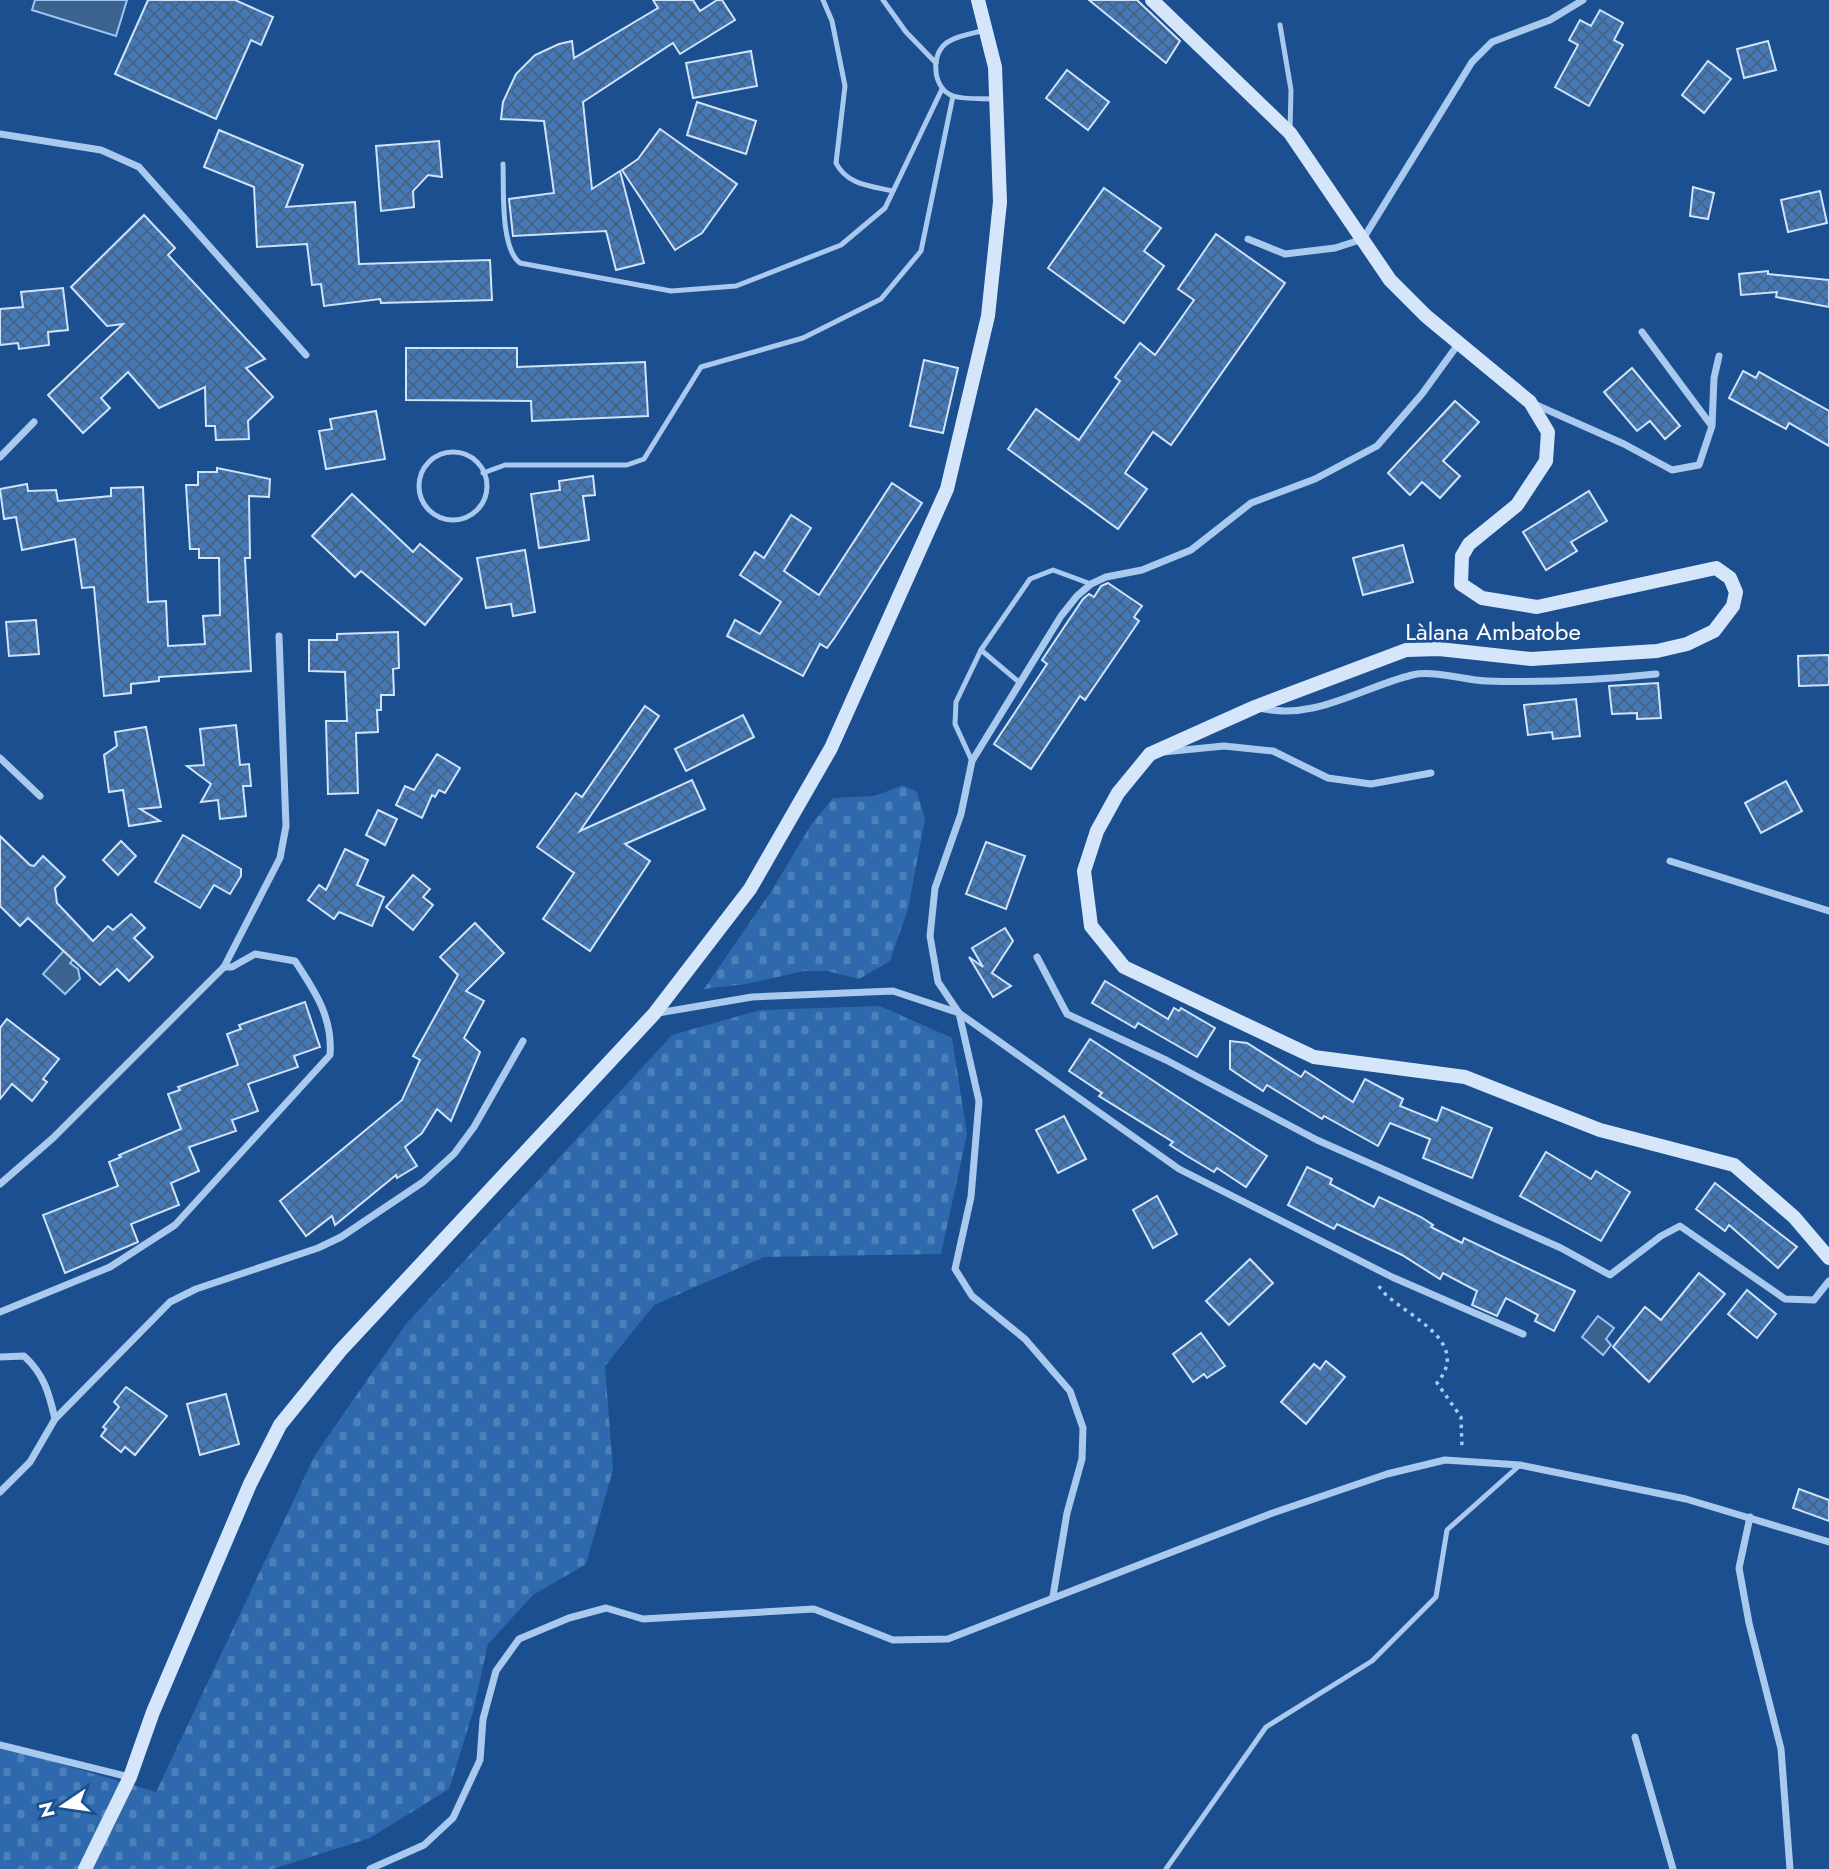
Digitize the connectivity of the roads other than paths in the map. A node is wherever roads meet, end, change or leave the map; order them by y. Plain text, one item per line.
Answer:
1 (822, 0) edge
2 (883, 0) edge
3 (978, 0) edge
4 (1152, 0) edge
5 (1583, 0) edge
6 (1280, 25) dead end
7 (985, 29) junction
8 (936, 63) junction
9 (942, 89) junction
10 (953, 96) junction
11 (996, 99) junction
12 (1290, 133) junction
13 (0, 134) edge
14 (503, 164) dead end
15 (893, 191) junction
16 (1248, 239) dead end
17 (1363, 239) junction
18 (1642, 332) dead end
19 (1460, 342) junction
20 (306, 355) dead end
21 (1719, 356) dead end
22 (1530, 402) junction
23 (34, 422) dead end
24 (1712, 426) junction
25 (0, 457) edge
26 (483, 473) junction
27 (1091, 584) junction
28 (279, 636) dead end
29 (981, 650) junction
30 (1656, 674) dead end
31 (1020, 683) junction
32 (1255, 707) junction
33 (1150, 754) junction
34 (0, 758) edge
35 (972, 761) junction
36 (1431, 773) dead end
37 (40, 796) dead end
38 (1670, 861) dead end
39 (1829, 911) edge
40 (1037, 957) dead end
41 (224, 967) junction
42 (959, 1013) junction
43 (654, 1014) junction
44 (523, 1041) dead end
45 (0, 1184) edge
46 (1829, 1258) edge
47 (1829, 1282) edge
48 (0, 1312) edge
49 (1523, 1334) dead end
50 (0, 1356) edge
51 (55, 1419) junction
52 (1520, 1465) junction
53 (0, 1492) edge
54 (1750, 1517) junction
55 (1829, 1542) edge
56 (1053, 1596) junction
57 (1635, 1737) dead end
58 (0, 1745) edge
59 (130, 1777) junction
60 (85, 1869) edge
61 (370, 1869) edge
62 (1166, 1869) edge
63 (1673, 1869) edge
64 (1790, 1869) edge

1 - 15 lane
2 - 8 lane
3 - 7 street
4 - 12 street, Làlana Ambatobe
5 - 17 street
6 - 12 lane
7 - 8 lane
7 - 11 street
8 - 9 lane
9 - 10 lane
9 - 15 lane
10 - 11 lane
10 - 26 lane
11 - 43 street
12 - 17 street, Làlana Ambatobe
13 - 20 street
14 - 15 lane
16 - 17 street
17 - 19 street, Làlana Ambatobe
18 - 24 street
19 - 22 street, Làlana Ambatobe
19 - 27 street
21 - 24 street
22 - 24 street
22 - 32 street, Làlana Ambatobe
23 - 25 street
26 - 26 lane
27 - 29 lane
27 - 31 street
28 - 41 street
29 - 31 lane
29 - 35 lane
30 - 32 street
31 - 35 street
32 - 33 street, Làlana Ambatobe
33 - 36 street
33 - 46 street, Làlana Ambatobe
34 - 37 street
35 - 42 street
38 - 39 street
40 - 47 street
41 - 45 street
41 - 48 street
42 - 43 street
42 - 49 street
42 - 56 street
43 - 59 street
44 - 51 street
50 - 51 street
51 - 53 street
52 - 54 street
52 - 56 street
52 - 62 lane
54 - 55 street
54 - 64 street
56 - 61 street
57 - 63 street
58 - 59 street
59 - 60 street

